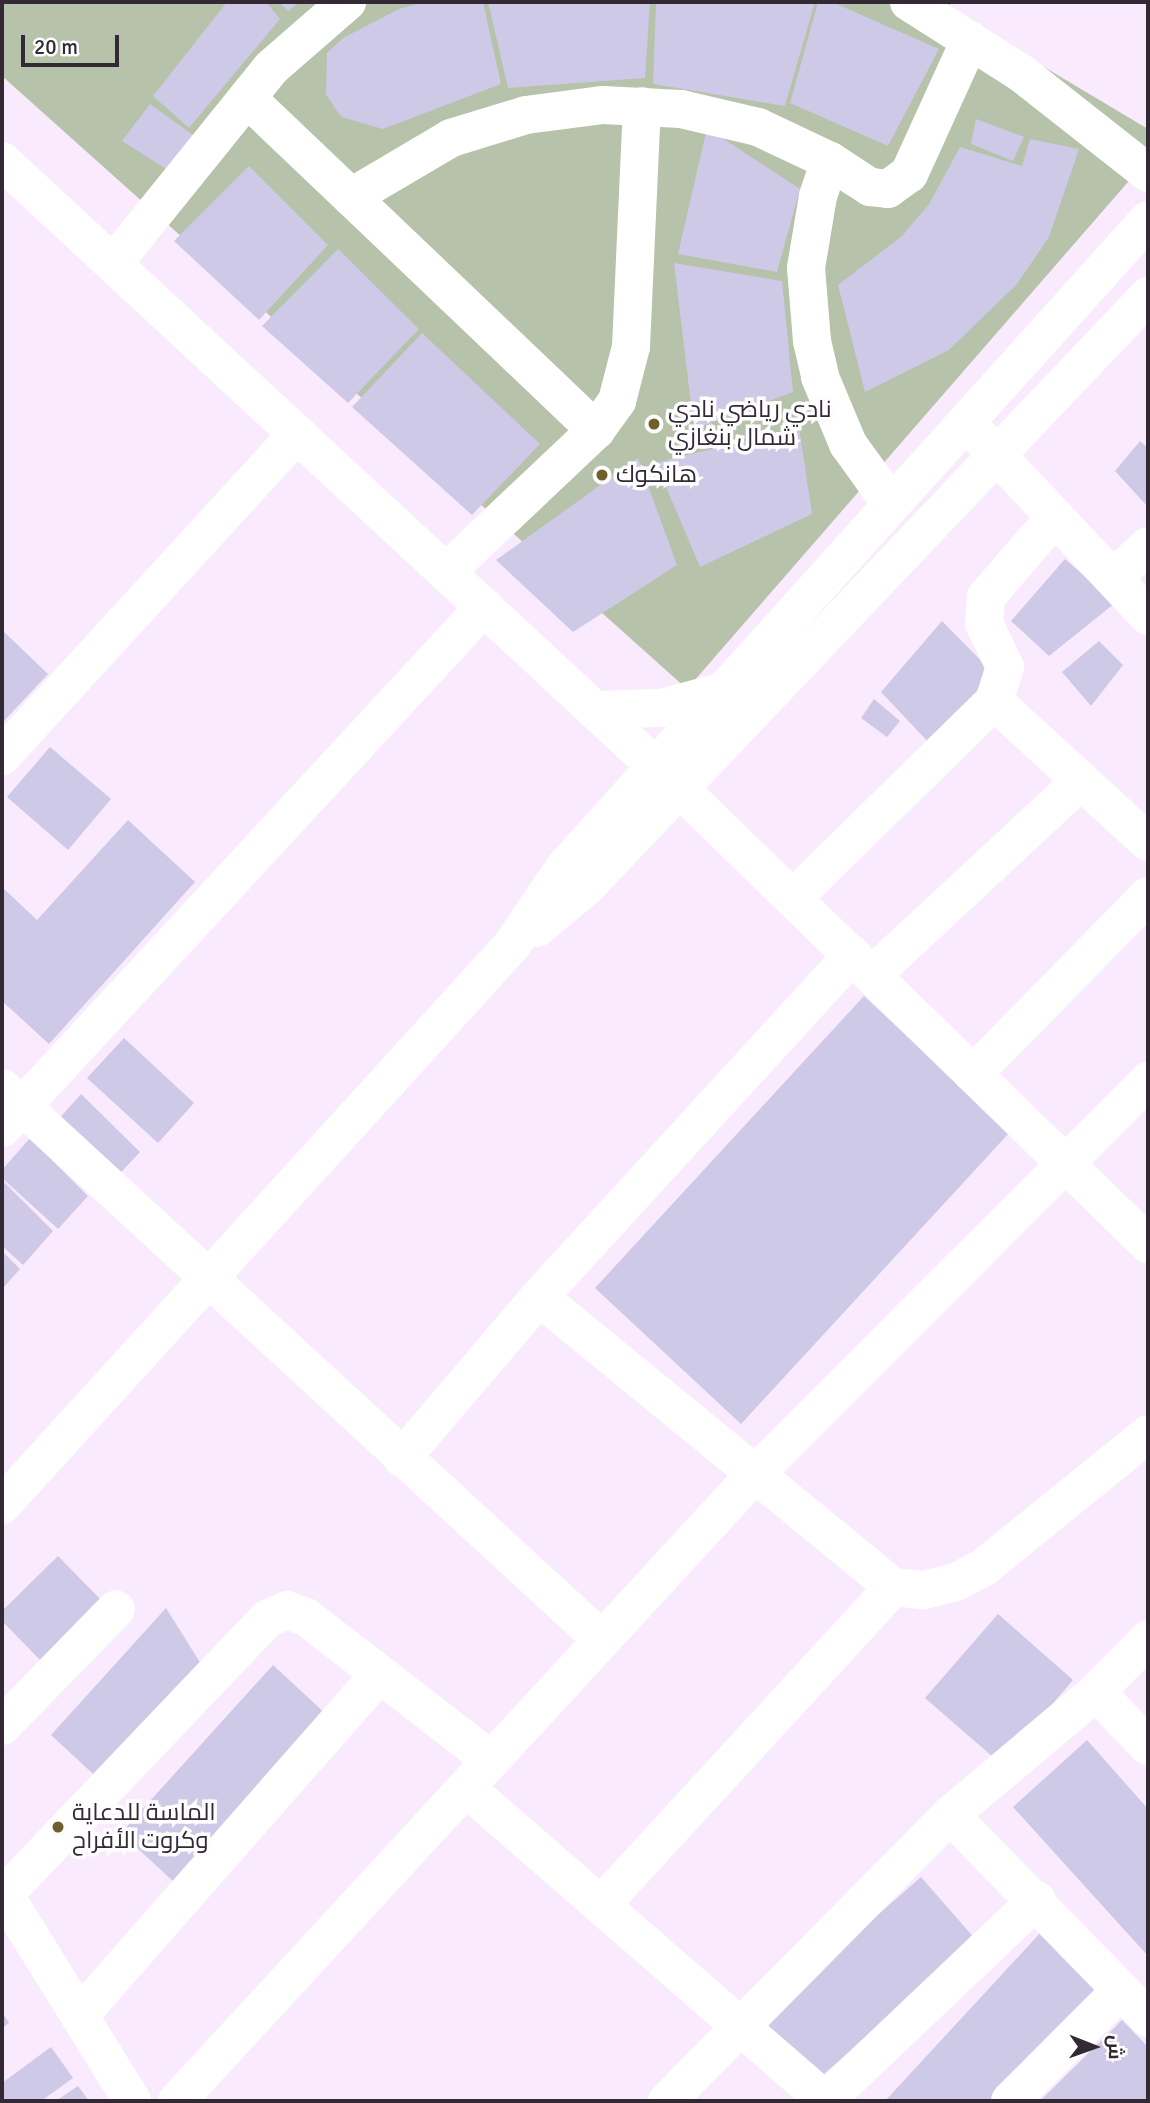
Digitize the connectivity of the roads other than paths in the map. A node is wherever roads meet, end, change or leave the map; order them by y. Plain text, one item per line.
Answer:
1 (347, 2) edge
2 (912, 2) edge
3 (970, 40) junction
4 (247, 98) junction
5 (642, 106) junction
6 (2, 161) edge
7 (830, 161) junction
8 (1148, 173) edge
9 (351, 197) junction
10 (1148, 220) edge
11 (113, 264) junction
12 (1148, 296) edge
13 (966, 422) junction
14 (596, 430) junction
15 (297, 435) junction
16 (997, 455) junction
17 (892, 505) junction
18 (1055, 517) junction
19 (1148, 546) edge
20 (446, 572) junction
21 (1113, 578) junction
22 (484, 607) junction
23 (1148, 616) edge
24 (724, 691) junction
25 (994, 701) junction
26 (596, 710) junction
27 (2, 756) edge
28 (668, 778) junction
29 (1081, 781) junction
30 (1148, 842) edge
31 (1148, 896) edge
32 (793, 898) junction
33 (862, 965) junction
34 (973, 1074) junction
35 (1148, 1081) edge
36 (8, 1108) edge
37 (1064, 1163) junction
38 (1148, 1244) edge
39 (208, 1279) junction
40 (539, 1297) junction
41 (1148, 1434) edge
42 (402, 1458) junction
43 (755, 1474) junction
44 (2, 1505) edge
45 (893, 1587) junction
46 (116, 1609) dead end
47 (1148, 1639) edge
48 (602, 1640) junction
49 (379, 1675) junction
50 (1096, 1692) junction
51 (2, 1726) edge
52 (1148, 1746) edge
53 (478, 1774) junction
54 (950, 1815) junction
55 (3, 1893) edge
56 (1037, 1900) junction
57 (601, 1905) junction
58 (1120, 1991) junction
59 (80, 2015) junction
60 (1148, 2018) edge
61 (745, 2028) junction
62 (132, 2101) edge
63 (177, 2101) edge
64 (667, 2101) edge
65 (826, 2101) edge
66 (1010, 2101) edge

1 - 4 street
2 - 3 street
3 - 7 street
3 - 8 street
4 - 9 street
4 - 11 street
5 - 7 street
5 - 9 street
5 - 14 street
6 - 11 street
7 - 17 street
9 - 14 street
10 - 13 street
11 - 15 street
12 - 16 street
13 - 16 street
13 - 17 street
14 - 20 street
15 - 20 street
15 - 27 street
16 - 18 street
16 - 28 street
17 - 24 street
18 - 21 street
18 - 25 street
19 - 21 street
20 - 22 street
21 - 23 street
22 - 26 street
22 - 36 street
24 - 26 street
24 - 28 street
25 - 29 street
25 - 32 street
26 - 28 street
28 - 32 street
28 - 39 street
29 - 30 street
29 - 33 street
31 - 34 street
32 - 33 street
33 - 34 street
33 - 40 street
34 - 37 street
35 - 37 street
36 - 39 street
37 - 38 street
37 - 43 street
39 - 42 street
39 - 44 street
40 - 42 street
40 - 43 street
41 - 45 street
42 - 48 street
43 - 45 street
43 - 48 street
45 - 57 street
46 - 51 street
47 - 50 street
48 - 53 street
49 - 53 street
49 - 55 street
49 - 59 street
50 - 52 street
50 - 54 street
53 - 57 street
53 - 63 street
54 - 56 street
54 - 61 street
55 - 59 street
56 - 58 street
56 - 65 street
57 - 61 street
58 - 60 street
58 - 66 street
59 - 62 street
61 - 64 street
61 - 65 street

